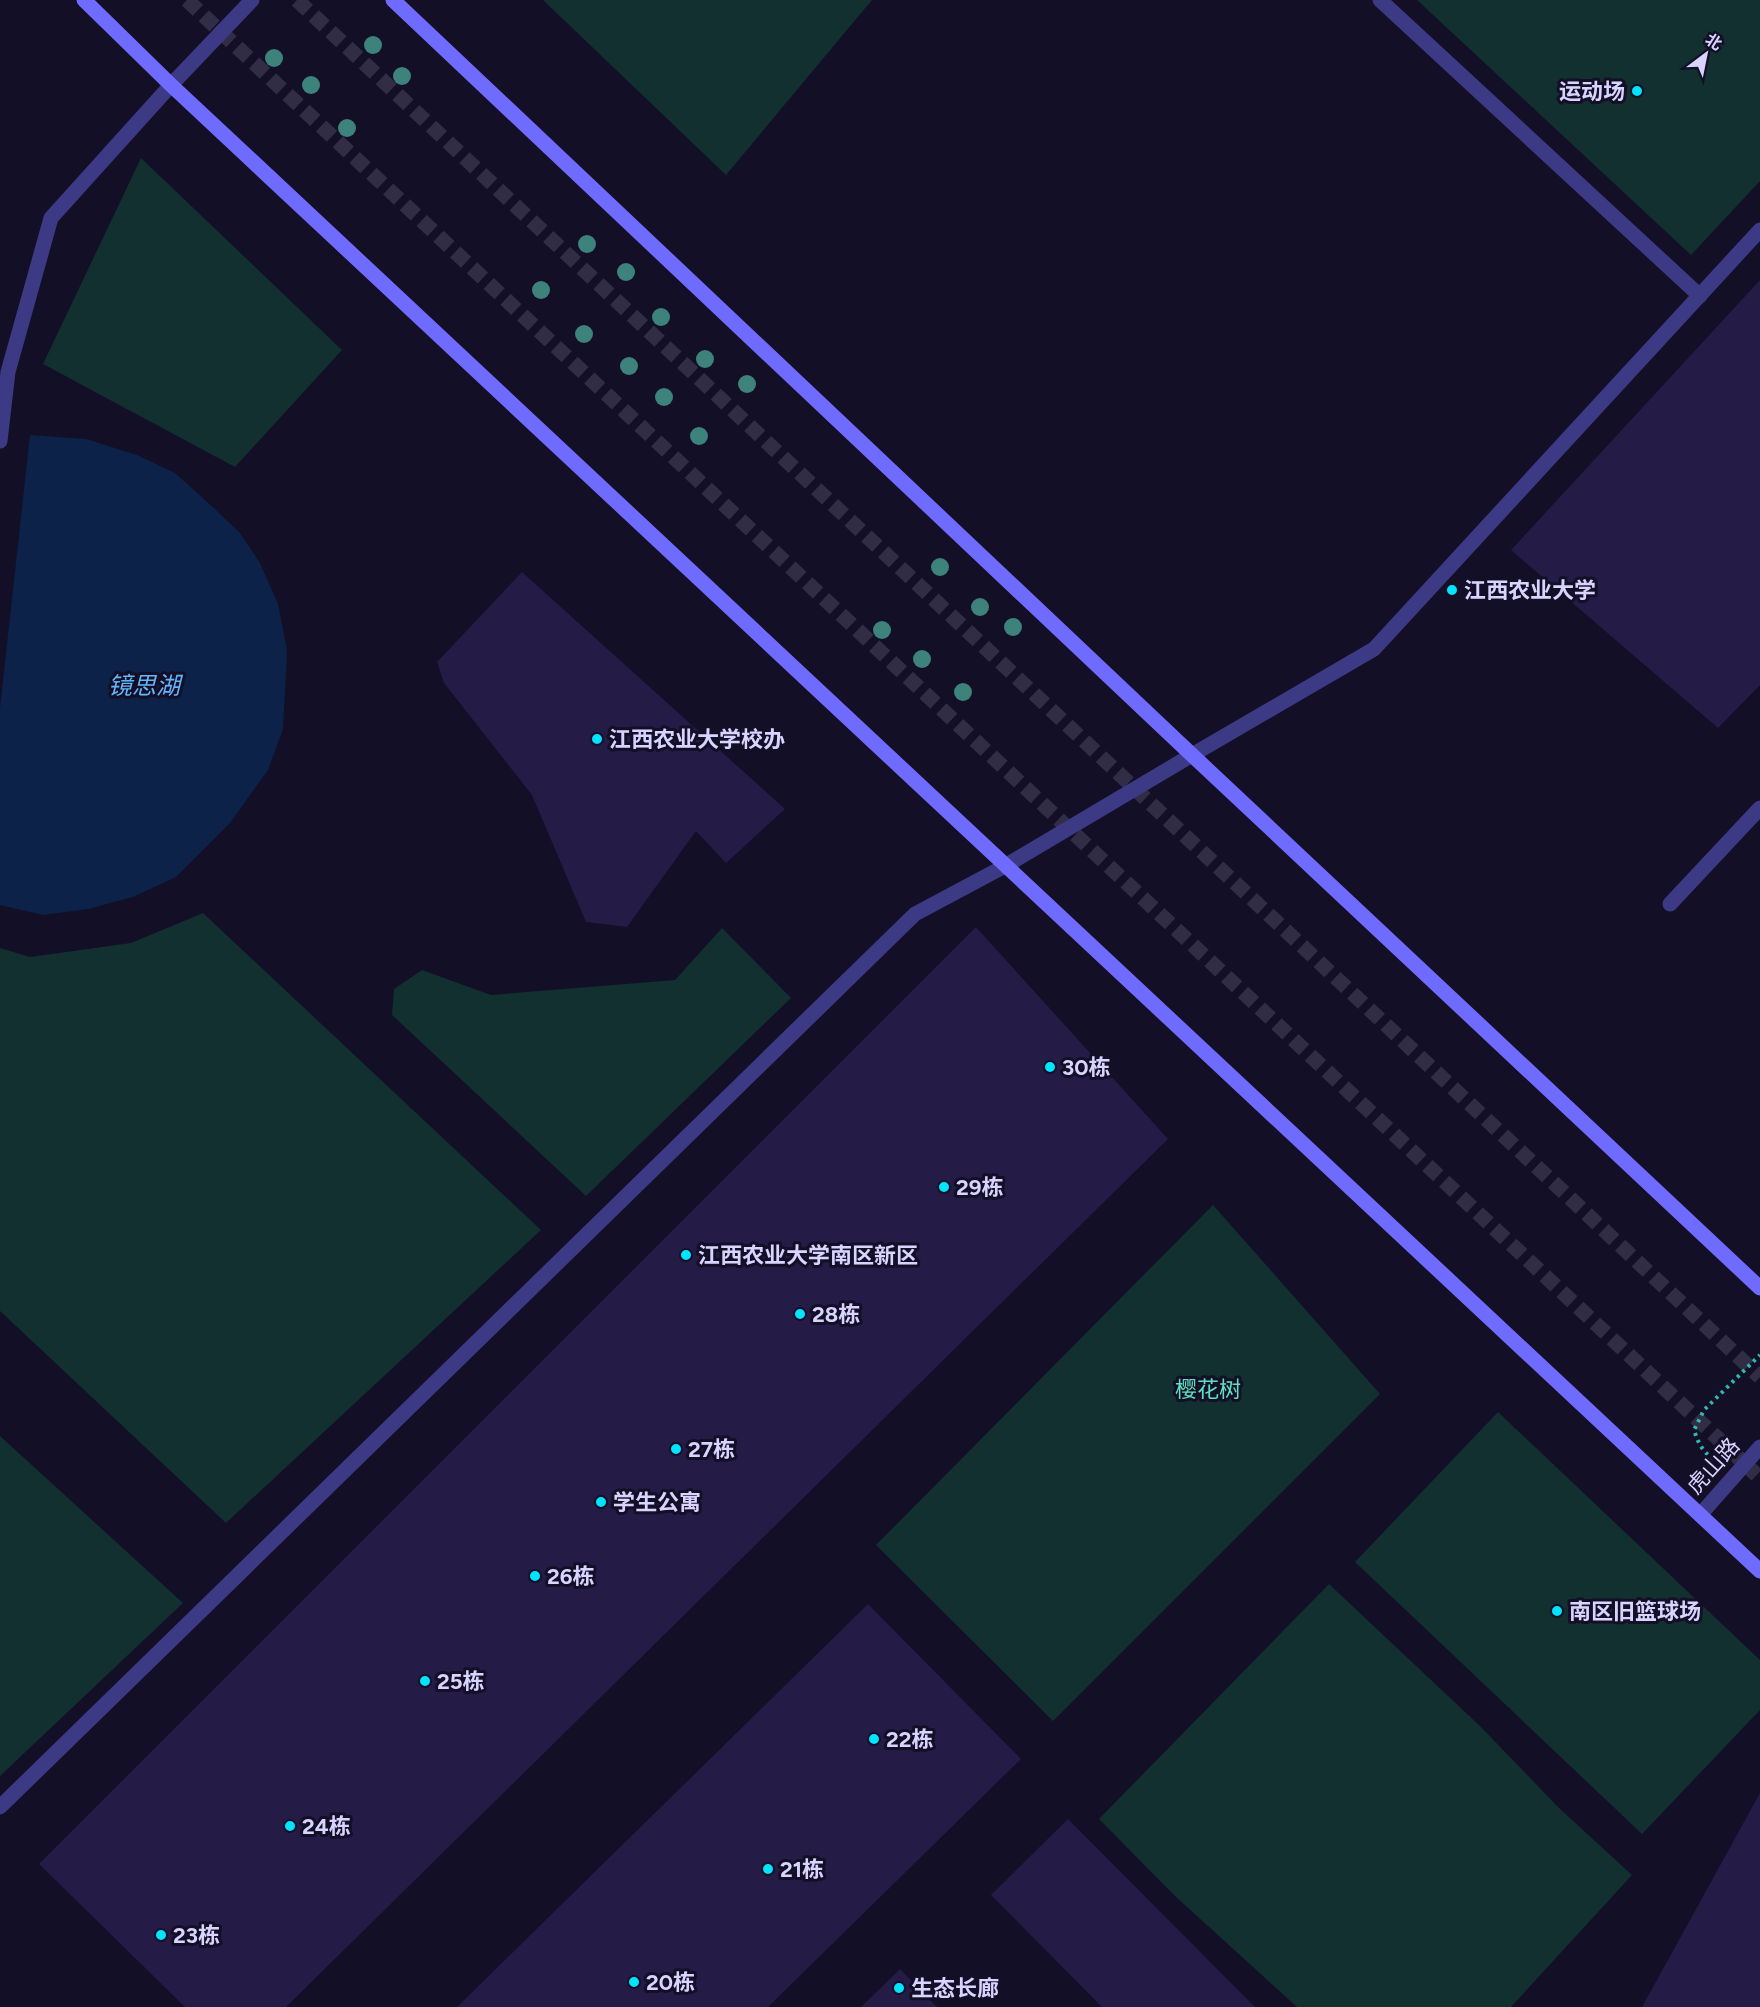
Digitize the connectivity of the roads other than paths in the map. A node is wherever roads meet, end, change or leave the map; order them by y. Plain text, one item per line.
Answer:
1 (84, 0) edge
2 (252, 0) edge
3 (393, 0) edge
4 (1380, 0) edge
5 (171, 85) junction
6 (1760, 230) edge
7 (1700, 296) junction
8 (0, 441) edge
9 (1192, 755) junction
10 (1760, 808) edge
11 (1005, 866) junction
12 (1671, 904) dead end
13 (1760, 1288) edge
14 (1760, 1448) edge
15 (1700, 1515) junction
16 (1760, 1571) edge
17 (0, 1807) edge

1 - 5 main road
2 - 5 street
3 - 9 main road
4 - 7 street
5 - 8 street
5 - 11 main road
6 - 7 street
7 - 9 street
9 - 11 street
9 - 13 main road
10 - 12 street
11 - 15 main road
11 - 17 street
14 - 15 street, 虎山路
15 - 16 main road

